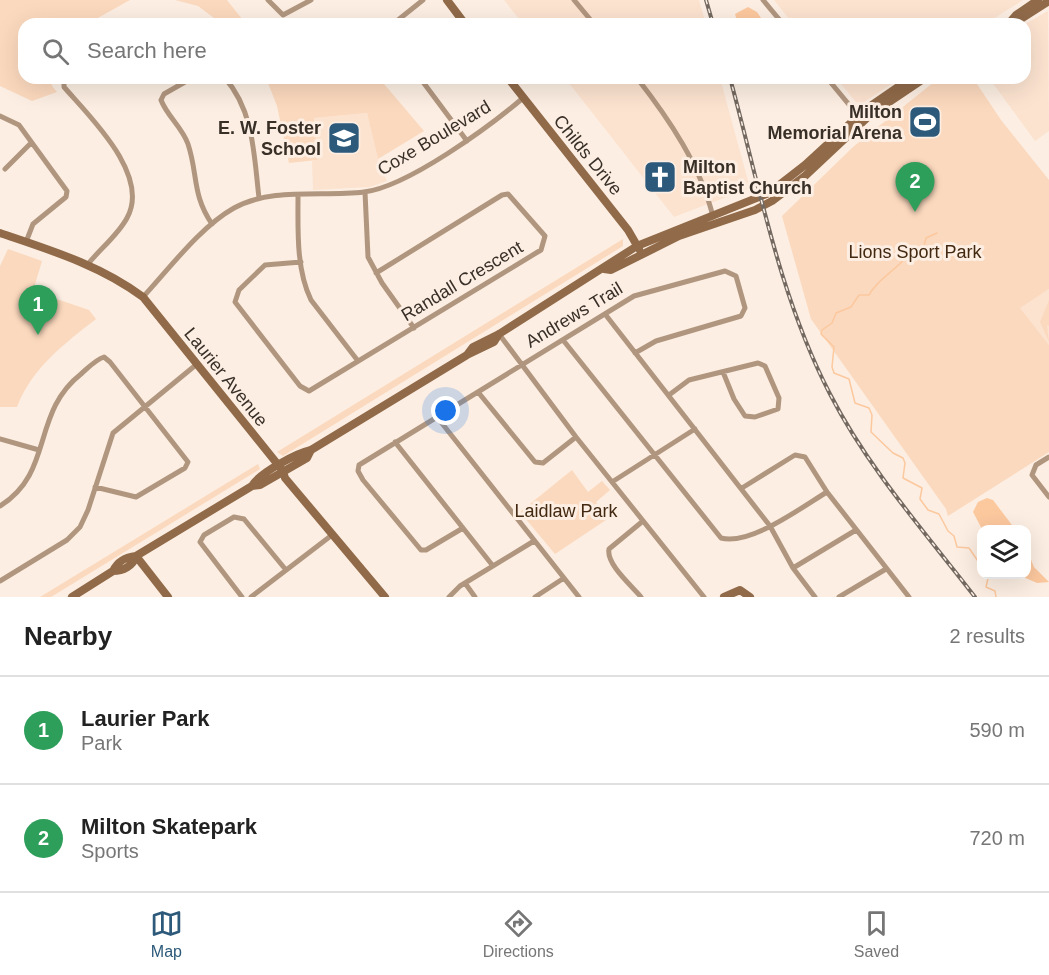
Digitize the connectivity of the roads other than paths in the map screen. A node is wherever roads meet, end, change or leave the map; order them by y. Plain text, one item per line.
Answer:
1 (268, 0) edge
2 (311, 0) edge
3 (423, 0) edge
4 (447, 0) edge
5 (574, 0) edge
6 (763, 0) edge
7 (1045, 2) edge
8 (400, 18) edge
9 (460, 18) edge
10 (589, 18) edge
11 (778, 18) edge
12 (1013, 18) edge
13 (64, 84) edge
14 (182, 84) edge
15 (229, 84) edge
16 (424, 84) edge
17 (512, 84) edge
18 (642, 84) edge
19 (832, 84) edge
20 (903, 84) edge
21 (915, 84) edge
22 (523, 98) junction
23 (0, 116) edge
24 (860, 118) junction
25 (466, 141) junction
26 (32, 143) junction
27 (5, 169) dead end
28 (365, 192) junction
29 (298, 196) junction
30 (259, 198) junction
31 (713, 215) junction
32 (212, 224) junction
33 (715, 225) junction
34 (0, 233) edge
35 (26, 242) junction
36 (639, 250) junction
37 (301, 262) junction
38 (88, 264) junction
39 (376, 273) junction
40 (143, 297) junction
41 (604, 314) junction
42 (414, 327) junction
43 (499, 334) junction
44 (563, 340) junction
45 (635, 353) junction
46 (358, 361) junction
47 (197, 364) junction
48 (521, 365) junction
49 (723, 372) junction
50 (478, 392) junction
51 (669, 395) junction
52 (145, 405) junction
53 (436, 417) junction
54 (695, 429) junction
55 (576, 437) junction
56 (0, 439) edge
57 (395, 442) junction
58 (39, 450) junction
59 (654, 455) junction
60 (1049, 457) edge
61 (281, 468) junction
62 (612, 482) junction
63 (95, 488) junction
64 (742, 488) junction
65 (827, 492) junction
66 (1049, 497) edge
67 (0, 506) edge
68 (643, 521) junction
69 (770, 526) junction
70 (463, 528) junction
71 (856, 530) junction
72 (332, 535) junction
73 (534, 541) junction
74 (136, 556) junction
75 (493, 566) junction
76 (794, 568) junction
77 (886, 569) junction
78 (286, 570) junction
79 (564, 578) junction
80 (0, 581) edge
81 (465, 583) junction
82 (72, 597) edge
83 (168, 597) edge
84 (242, 597) edge
85 (251, 597) edge
86 (385, 597) edge
87 (449, 597) edge
88 (475, 597) edge
89 (535, 597) edge
90 (579, 597) edge
91 (640, 597) edge
92 (704, 597) edge
93 (724, 597) edge
94 (750, 597) edge
95 (815, 597) edge
96 (839, 597) edge
97 (909, 597) edge

1 - 2 street
3 - 8 street
4 - 9 main road
5 - 10 street
6 - 11 street
7 - 12 main road
13 - 38 street
14 - 32 street
15 - 30 street
16 - 25 street
17 - 22 main road, Childs Drive
18 - 31 street
19 - 24 street
20 - 24 main road
21 - 24 main road
22 - 25 street, Coxe Boulevard
22 - 36 main road, Childs Drive
23 - 26 street
24 - 31 main road
24 - 33 main road
25 - 28 street, Coxe Boulevard
26 - 27 street
26 - 35 street
28 - 29 street, Coxe Boulevard
28 - 39 street
29 - 30 street, Coxe Boulevard
29 - 37 street
30 - 32 street, Coxe Boulevard
31 - 33 street
31 - 36 main road
32 - 40 street, Coxe Boulevard
33 - 36 main road
34 - 35 main road, Laurier Avenue
35 - 38 main road, Laurier Avenue
36 - 43 main road
37 - 46 street
37 - 46 street, Randall Crescent
38 - 40 main road, Laurier Avenue
39 - 42 street
39 - 42 street, Randall Crescent
40 - 47 main road, Laurier Avenue
41 - 44 street, Andrews Trail
41 - 45 street
41 - 45 street, Andrews Trail
42 - 46 street, Randall Crescent
43 - 48 street
43 - 61 main road
44 - 48 street, Andrews Trail
44 - 59 street
45 - 51 street
47 - 52 street
47 - 61 main road, Laurier Avenue
48 - 50 street, Andrews Trail
48 - 55 street
49 - 49 street
49 - 51 street
50 - 53 street, Andrews Trail
50 - 55 street
51 - 54 street
52 - 58 street
52 - 63 street
52 - 63 street
53 - 57 street, Andrews Trail
53 - 73 street
54 - 59 street
54 - 64 street
55 - 62 street
56 - 58 street
57 - 70 street
57 - 70 street, Andrews Trail
58 - 67 street
59 - 62 street
59 - 69 street
60 - 66 street
61 - 72 main road, Laurier Avenue
61 - 74 main road
62 - 68 street
63 - 80 street
64 - 65 street
64 - 69 street
65 - 69 street
65 - 71 street
68 - 91 street
68 - 92 street
69 - 76 street
70 - 75 street
71 - 76 street
71 - 77 street
72 - 78 street
72 - 86 main road, Laurier Avenue
73 - 75 street
73 - 79 street
74 - 82 main road
74 - 83 main road
75 - 81 street
76 - 95 street
77 - 96 street
77 - 97 street
78 - 84 street
78 - 85 street
79 - 89 street
79 - 90 street
81 - 87 street
81 - 88 street
93 - 94 main road

